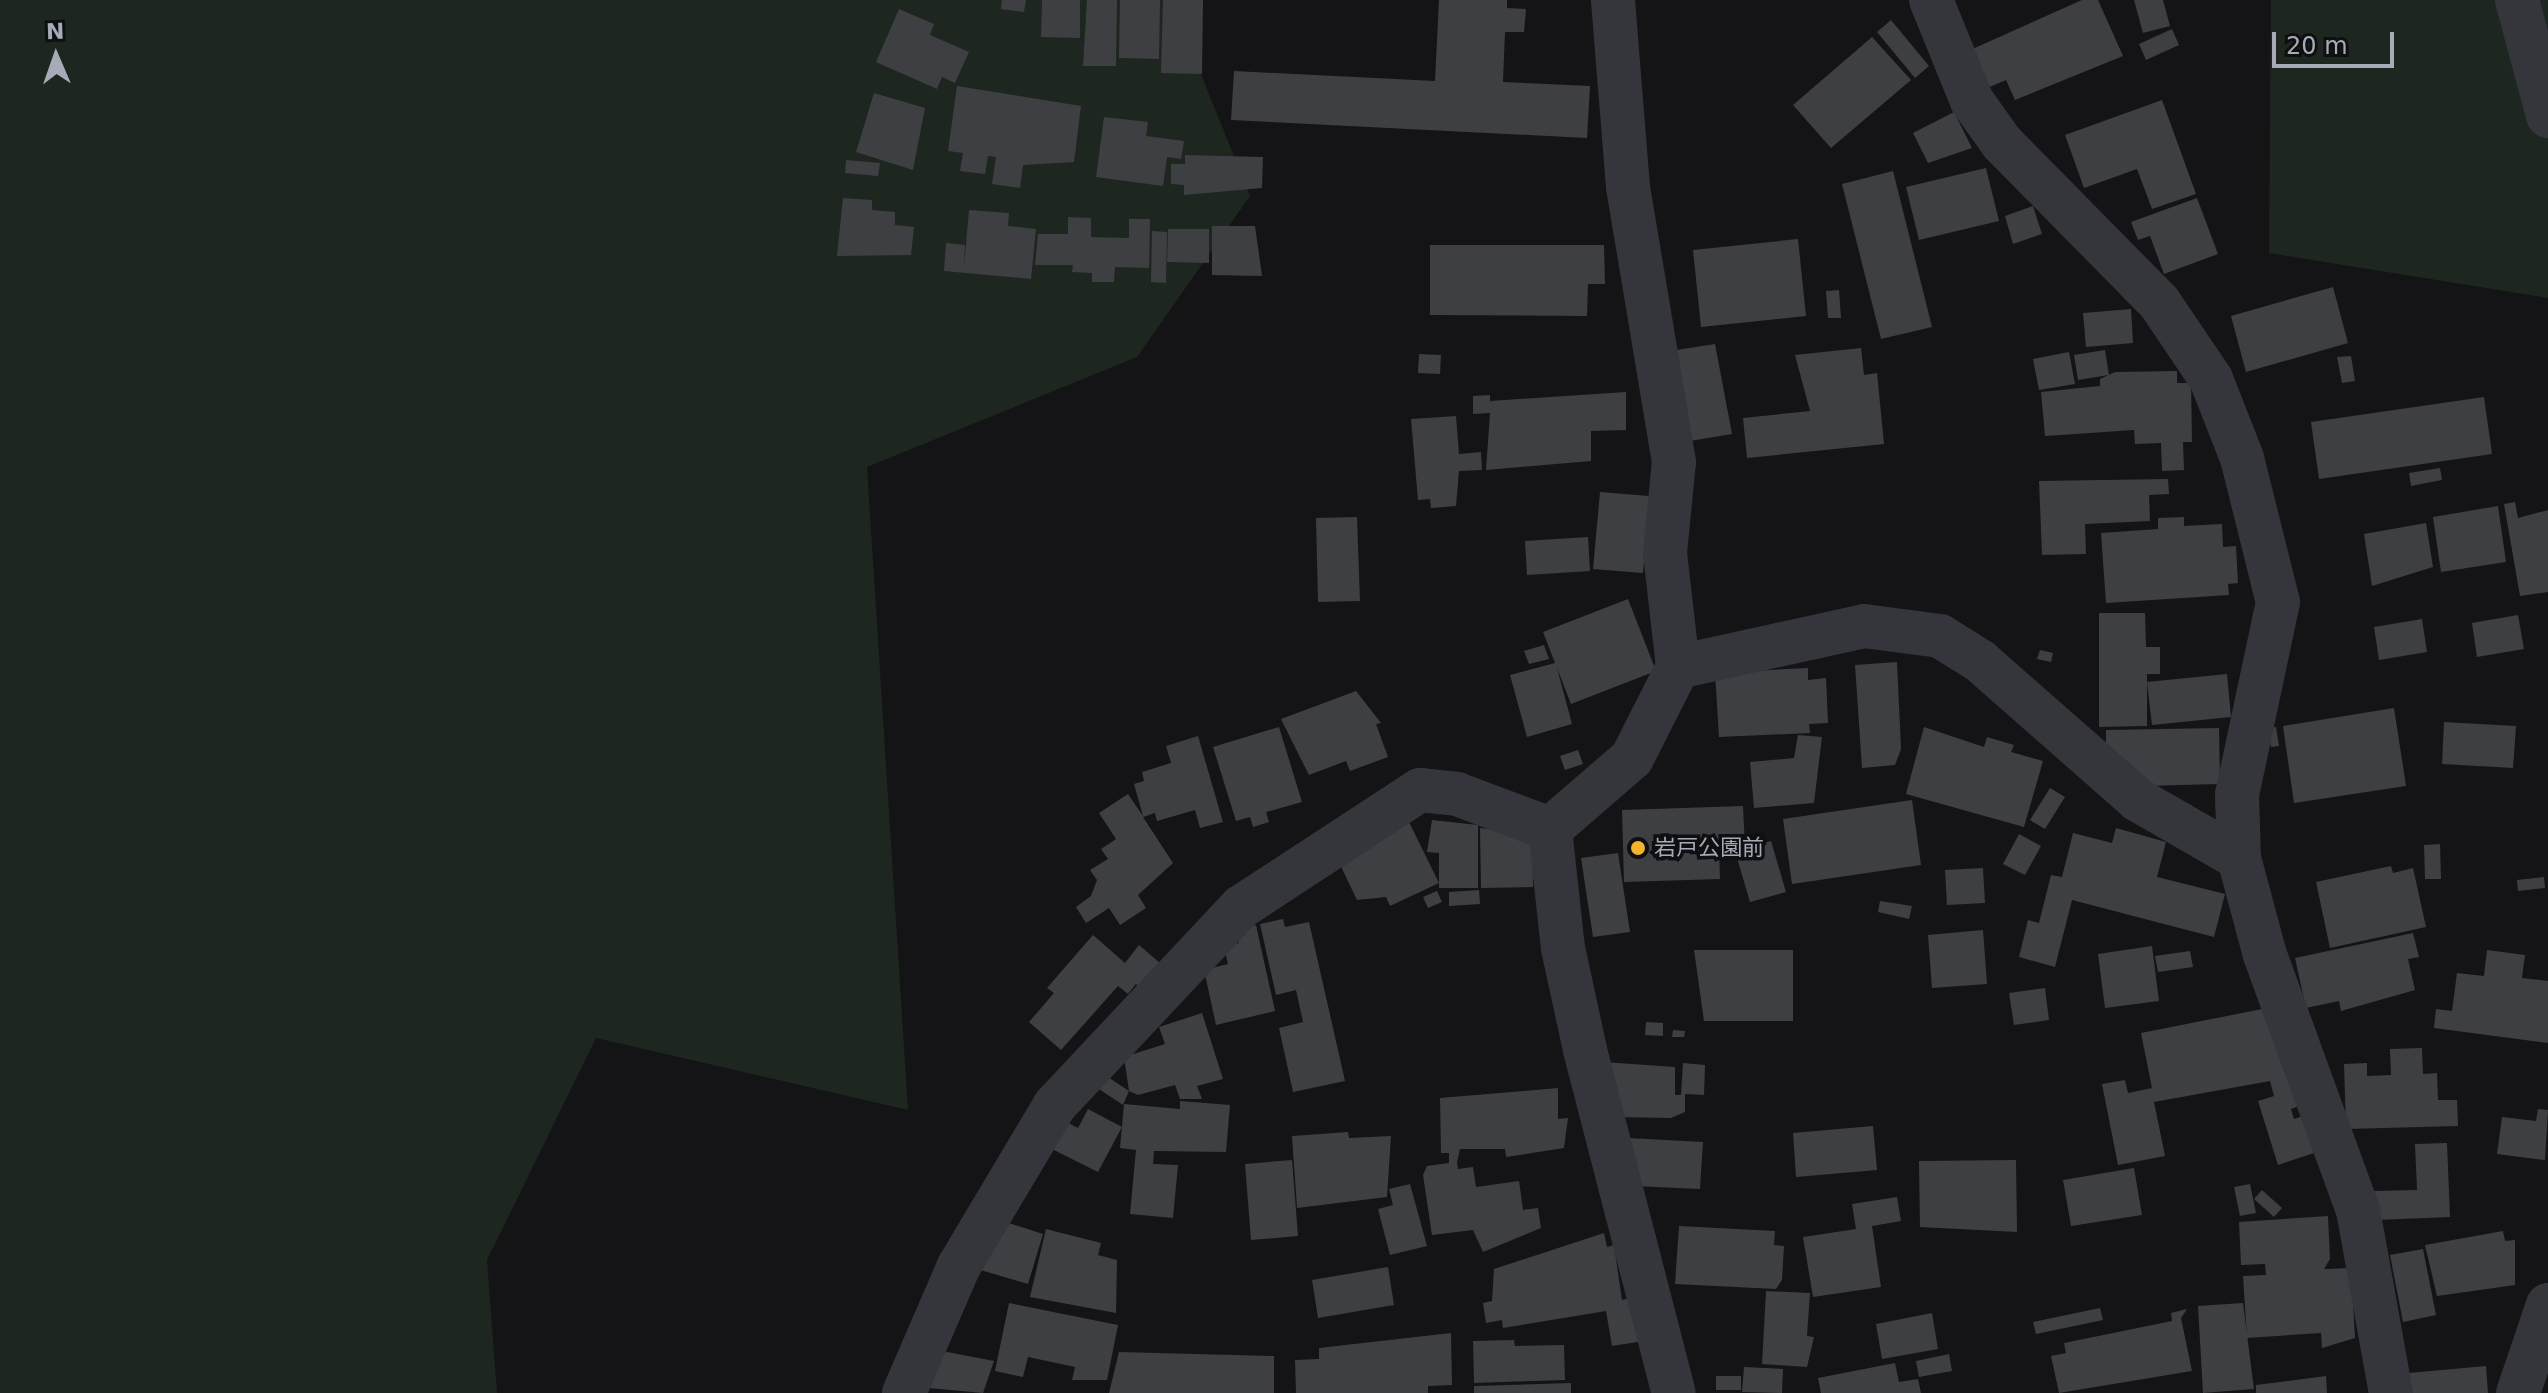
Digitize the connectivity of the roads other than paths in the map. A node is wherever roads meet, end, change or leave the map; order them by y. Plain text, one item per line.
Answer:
1 (1613, 0) edge
2 (1931, 0) edge
3 (2517, 0) edge
4 (2548, 116) edge
5 (1678, 667) junction
6 (1550, 829) junction
7 (2239, 858) junction
8 (2548, 1305) edge
9 (2531, 1379) edge
10 (904, 1393) edge
11 (1674, 1393) edge
12 (2391, 1393) edge

1 - 5 street
2 - 7 street
3 - 4 street
5 - 6 street
5 - 7 street
6 - 10 street
6 - 11 street
7 - 12 street
8 - 9 street

